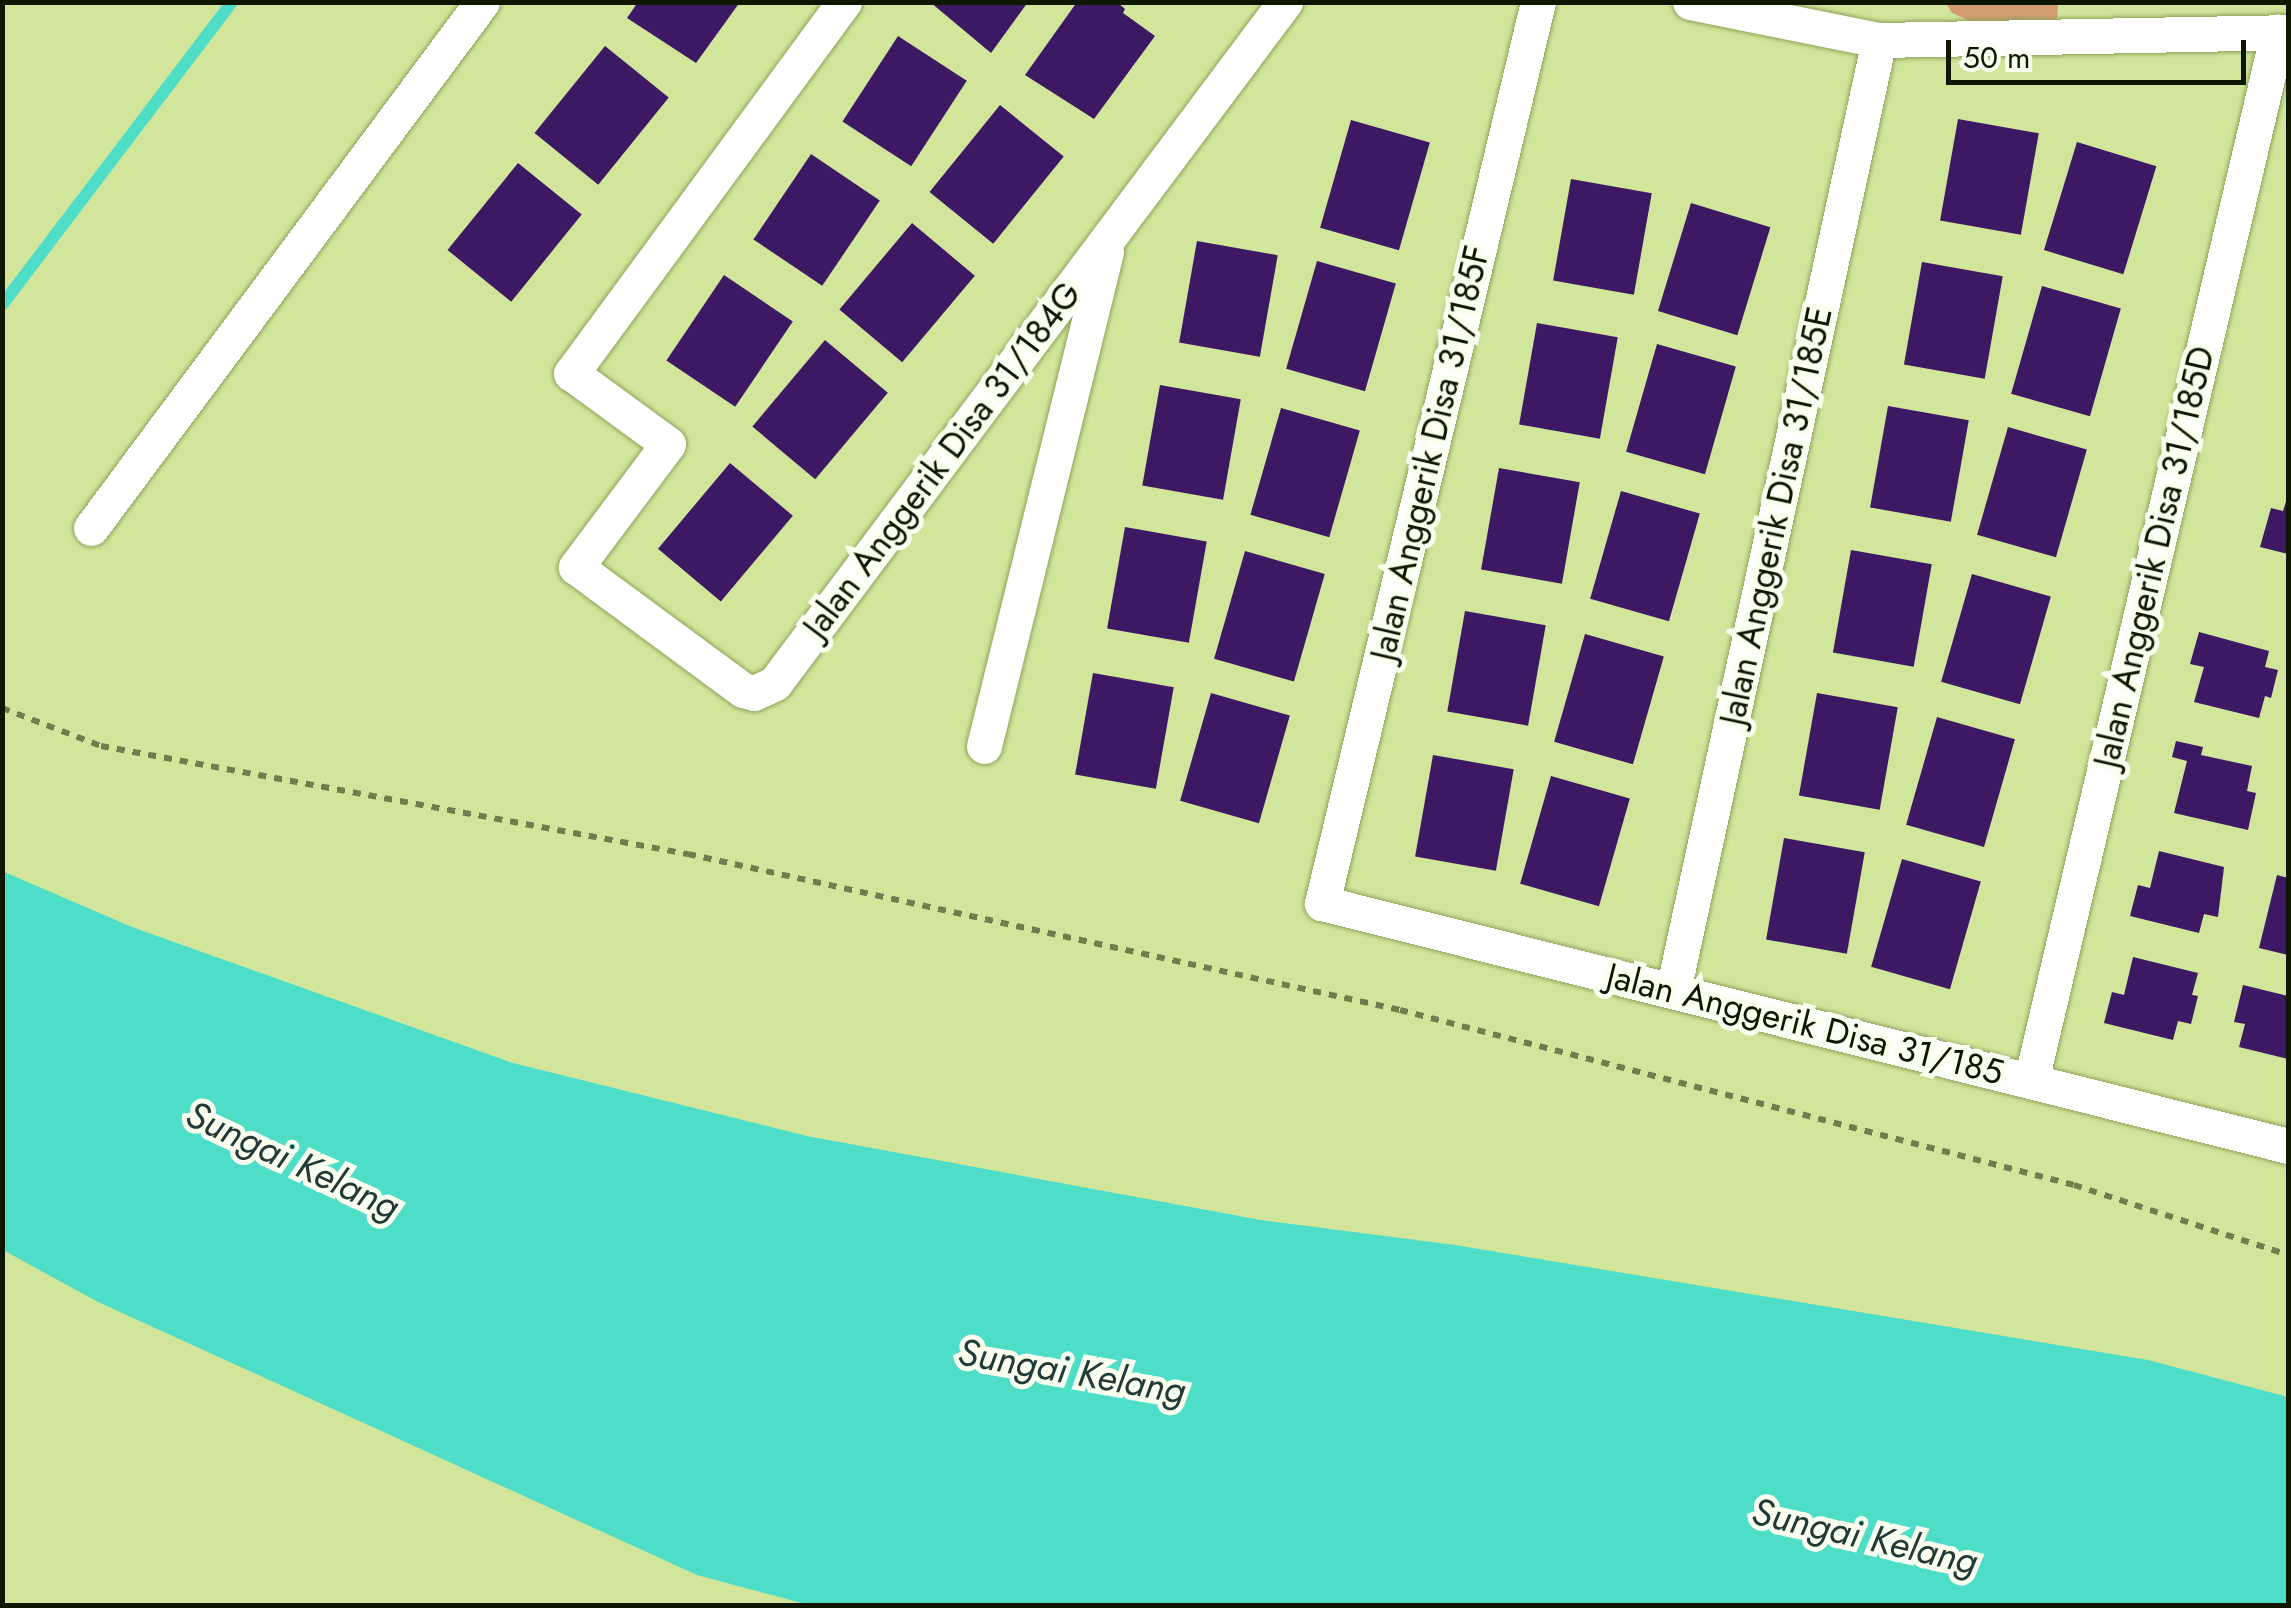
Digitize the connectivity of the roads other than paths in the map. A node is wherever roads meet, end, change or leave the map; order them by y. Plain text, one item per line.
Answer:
1 (482, 2) edge
2 (844, 2) edge
3 (1286, 2) edge
4 (1538, 2) edge
5 (1690, 2) edge
6 (1758, 8) edge
7 (2283, 32) edge
8 (1880, 40) junction
9 (1110, 238) junction
10 (92, 528) dead end
11 (984, 746) dead end
12 (1322, 903) joint
13 (1673, 991) junction
14 (2031, 1081) junction
15 (2288, 1146) edge

1 - 10 street
2 - 9 street, Jalan Anggerik Disa 31/184G
3 - 9 street, Jalan Anggerik Disa 31/184G
4 - 12 street, Jalan Anggerik Disa 31/185F
5 - 6 street
6 - 8 street
7 - 8 street
7 - 14 street, Jalan Anggerik Disa 31/185D
8 - 13 street, Jalan Anggerik Disa 31/185E
9 - 11 street, Jalan Anggerik Disa 31/184G
12 - 13 street, Jalan Anggerik Disa 31/185
13 - 14 street, Jalan Anggerik Disa 31/185
14 - 15 street, Jalan Anggerik Disa 31/185

